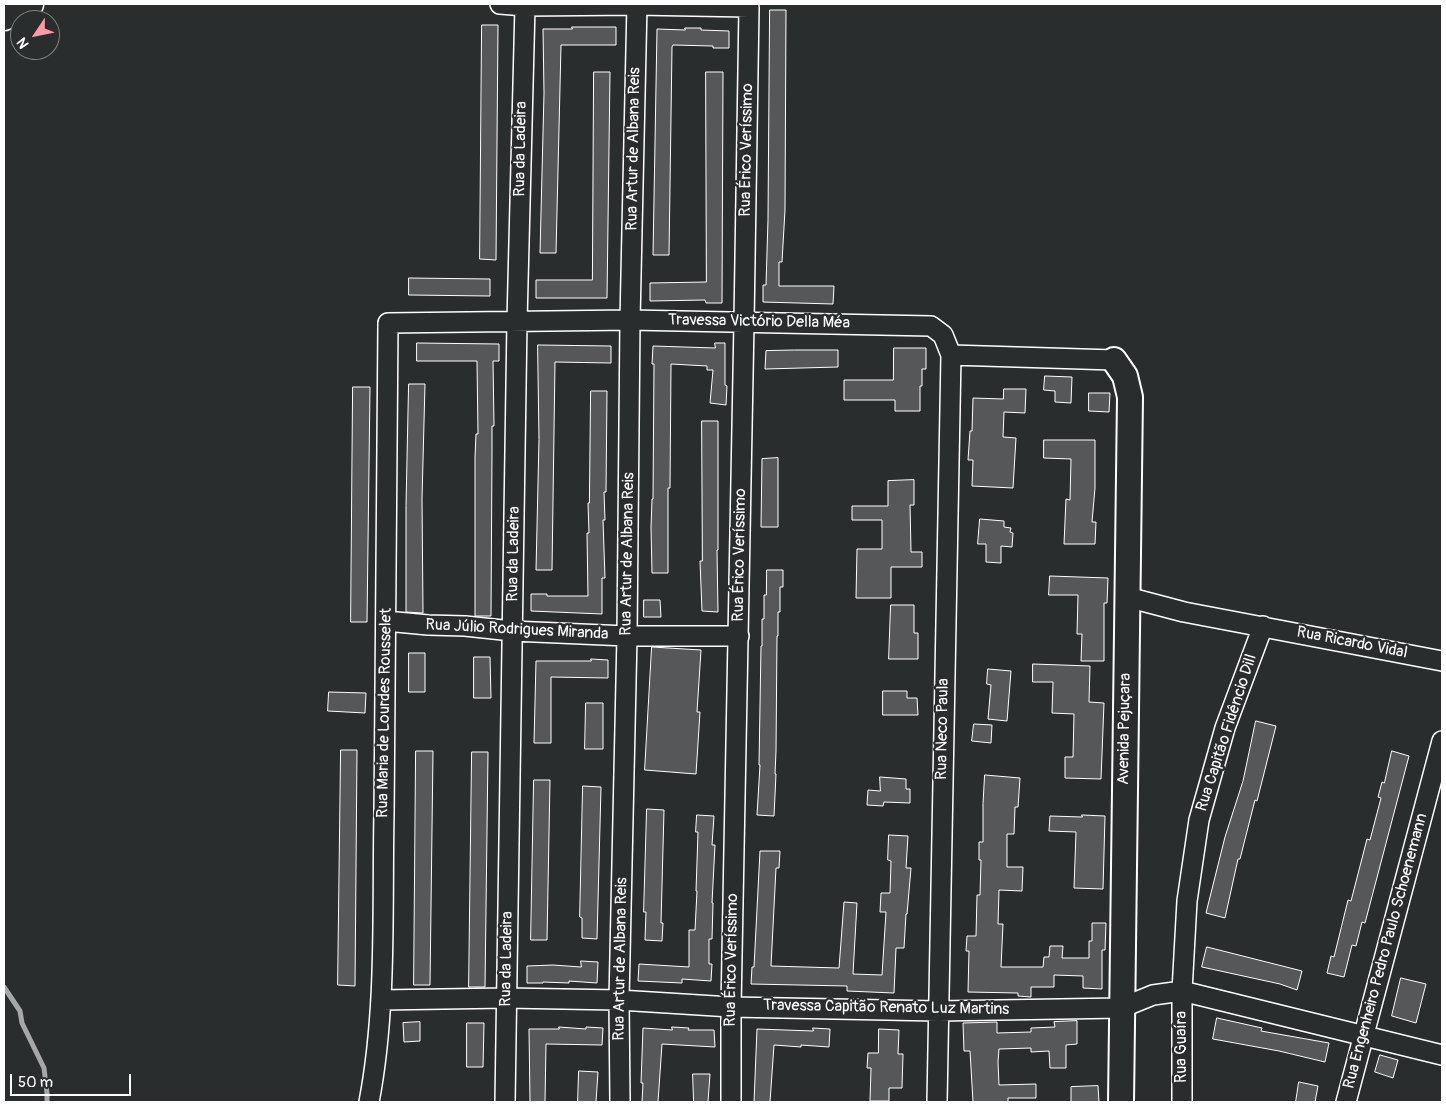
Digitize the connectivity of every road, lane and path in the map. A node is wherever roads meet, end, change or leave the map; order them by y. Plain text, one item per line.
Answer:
1 (29, 4) edge
2 (500, 4) edge
3 (637, 4) edge
4 (525, 6) junction
5 (4, 16) edge
6 (630, 320) junction
7 (517, 321) junction
8 (744, 322) junction
9 (388, 323) joint
10 (951, 355) junction
11 (1114, 360) joint
12 (1127, 597) junction
13 (386, 621) junction
14 (1263, 626) junction
15 (512, 631) junction
16 (627, 636) junction
17 (739, 636) junction
18 (1442, 661) edge
19 (1442, 741) edge
20 (1182, 991) junction
21 (506, 998) junction
22 (381, 1000) junction
23 (619, 1000) junction
24 (731, 1007) junction
25 (1121, 1008) junction
26 (938, 1010) junction
27 (1364, 1036) junction
28 (1442, 1056) edge
29 (369, 1102) edge
30 (505, 1102) edge
31 (620, 1102) edge
32 (731, 1102) edge
33 (937, 1102) edge
34 (1121, 1102) edge
35 (1182, 1102) edge
36 (1346, 1102) edge

1 - 5 highway
2 - 4 street
3 - 4 street
3 - 6 street, Rua Artur de Albana Reis
3 - 8 street, Rua Érico Veríssimo
4 - 7 street, Rua da Ladeira
6 - 7 street, Travessa Victório Della Méa
6 - 8 street, Travessa Victório Della Méa
6 - 16 street, Rua Artur de Albana Reis
7 - 9 street, Travessa Victório Della Méa
7 - 15 street, Rua da Ladeira
8 - 10 street, Travessa Victório Della Méa
8 - 17 street, Rua Érico Veríssimo
9 - 13 street, Rua Maria de Lourdes Rousselet
10 - 11 street
10 - 26 street, Rua Neco Paula
11 - 12 street, Avenida Pejuçara
12 - 14 street, Rua Ricardo Vidal
12 - 25 street, Avenida Pejuçara
13 - 15 street, Rua Júlio Rodrigues Miranda
13 - 22 street, Rua Maria de Lourdes Rousselet
14 - 18 street, Rua Ricardo Vidal
14 - 20 street, Rua Capitão Fidêncio Dill
15 - 16 street, Rua Júlio Rodrigues Miranda
15 - 21 street, Rua da Ladeira
16 - 17 street, Rua Júlio Rodrigues Miranda
16 - 23 street, Rua Artur de Albana Reis
17 - 24 street, Rua Érico Veríssimo
19 - 27 street, Rua Engenheiro Pedro Paulo Schoenemann
20 - 25 street, Travessa Capitão Renato Luz Martins
20 - 27 street
20 - 35 street, Rua Guaíra
21 - 22 street, Travessa Capitão Renato Luz Martins
21 - 23 street, Travessa Capitão Renato Luz Martins
21 - 30 street, Rua da Ladeira
22 - 29 street, Rua Maria de Lourdes Rousselet
23 - 24 street, Travessa Capitão Renato Luz Martins
23 - 31 street, Rua Artur de Albana Reis
24 - 26 street, Travessa Capitão Renato Luz Martins
24 - 32 street, Rua Érico Veríssimo
25 - 26 street, Travessa Capitão Renato Luz Martins
25 - 34 street, Avenida Pejuçara
26 - 33 street, Rua Neco Paula
27 - 28 street
27 - 36 street, Rua Engenheiro Pedro Paulo Schoenemann

